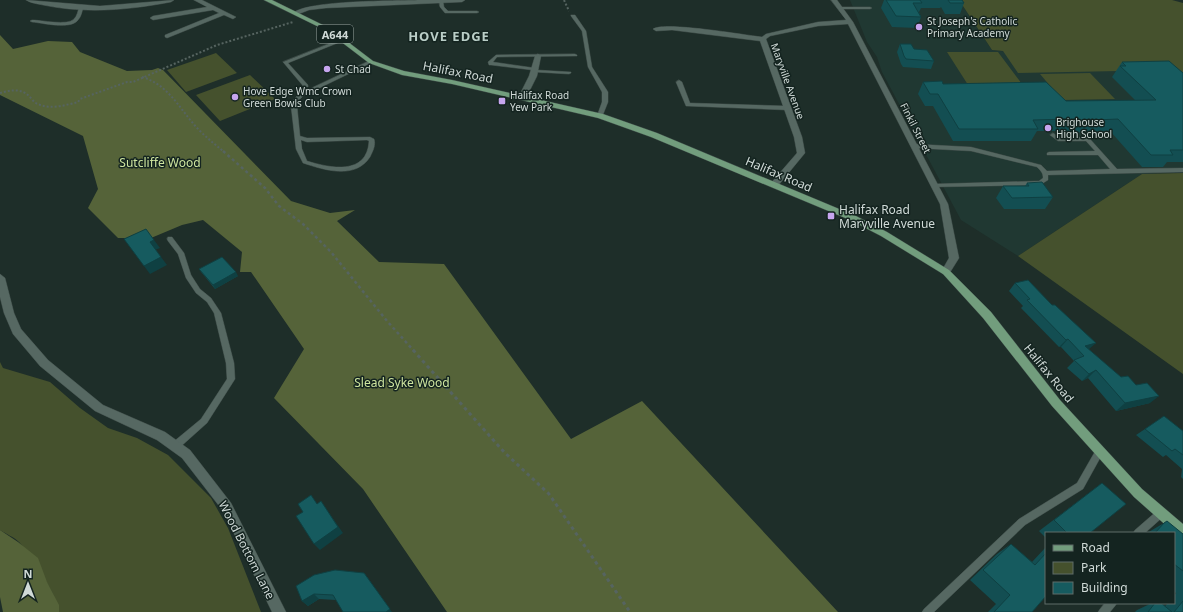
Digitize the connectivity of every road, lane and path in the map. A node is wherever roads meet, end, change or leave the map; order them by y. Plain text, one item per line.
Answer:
1 (29, 0) edge
2 (50, 0) edge
3 (171, 0) edge
4 (196, 0) edge
5 (267, 0) edge
6 (462, 0) edge
7 (834, 0) edge
8 (355, 2) edge
9 (441, 2) junction
10 (44, 4) junction
11 (81, 8) junction
12 (213, 8) junction
13 (840, 8) junction
14 (870, 8) dead end
15 (478, 12) dead end
16 (224, 13) junction
17 (296, 13) junction
18 (573, 16) dead end
19 (233, 17) dead end
20 (153, 18) dead end
21 (305, 18) junction
22 (32, 21) dead end
23 (850, 22) junction
24 (656, 29) dead end
25 (167, 36) dead end
26 (763, 39) junction
27 (343, 40) junction
28 (575, 55) dead end
29 (538, 56) junction
30 (370, 62) junction
31 (535, 70) junction
32 (569, 73) dead end
33 (142, 77) junction
34 (679, 82) dead end
35 (306, 86) dead end
36 (0, 93) edge
37 (522, 98) junction
38 (787, 108) junction
39 (600, 116) junction
40 (1053, 134) dead end
41 (298, 137) junction
42 (914, 146) junction
43 (1100, 153) junction
44 (1049, 154) dead end
45 (1183, 170) edge
46 (1115, 172) junction
47 (1045, 173) junction
48 (774, 185) junction
49 (934, 185) junction
50 (170, 239) dead end
51 (946, 272) junction
52 (0, 278) edge
53 (175, 446) junction
54 (1100, 450) junction
55 (1161, 513) junction
56 (1139, 532) edge
57 (1183, 532) edge
58 (1111, 604) edge
59 (279, 612) edge
60 (630, 612) edge
61 (927, 612) edge
62 (1103, 612) edge

1 - 10 street
2 - 10 lane
3 - 11 street
4 - 12 street
5 - 17 main road, Halifax Road / A644
6 - 9 street
7 - 13 street, Finkil Street
8 - 9 street
8 - 17 street
9 - 15 lane
10 - 11 street
11 - 22 lane
12 - 16 street
12 - 20 street
13 - 14 lane
13 - 23 street, Finkil Street
16 - 19 street
16 - 25 street
17 - 21 main road, Halifax Road / A644
18 - 39 lane
21 - 27 main road, Halifax Road / A644
21 - 33 path
23 - 26 street, Maryville Avenue
23 - 42 street, Finkil Street
24 - 26 street
26 - 38 street, Maryville Avenue
27 - 30 main road, Halifax Road / A644
27 - 35 lane
28 - 29 lane
29 - 31 street
29 - 31 lane
30 - 37 main road, Halifax Road / A644
30 - 41 lane
31 - 32 lane
31 - 37 street
33 - 36 path
33 - 60 path
34 - 38 lane
37 - 39 main road, Halifax Road / A644
38 - 48 street, Maryville Avenue
39 - 48 main road, Halifax Road / A644
40 - 43 lane
41 - 41 lane
42 - 47 lane
42 - 49 street, Finkil Street
43 - 44 lane
43 - 46 lane
45 - 46 lane
46 - 47 lane
47 - 49 lane
48 - 51 main road, Halifax Road / A644
49 - 51 street, Finkil Street
50 - 53 lane
51 - 54 main road, Halifax Road / A644
52 - 53 street, Wood Bottom Lane
53 - 59 street, Wood Bottom Lane
54 - 55 main road, Halifax Road / A644
54 - 61 lane
55 - 56 lane
55 - 57 main road, Halifax Road / A644
58 - 62 lane

